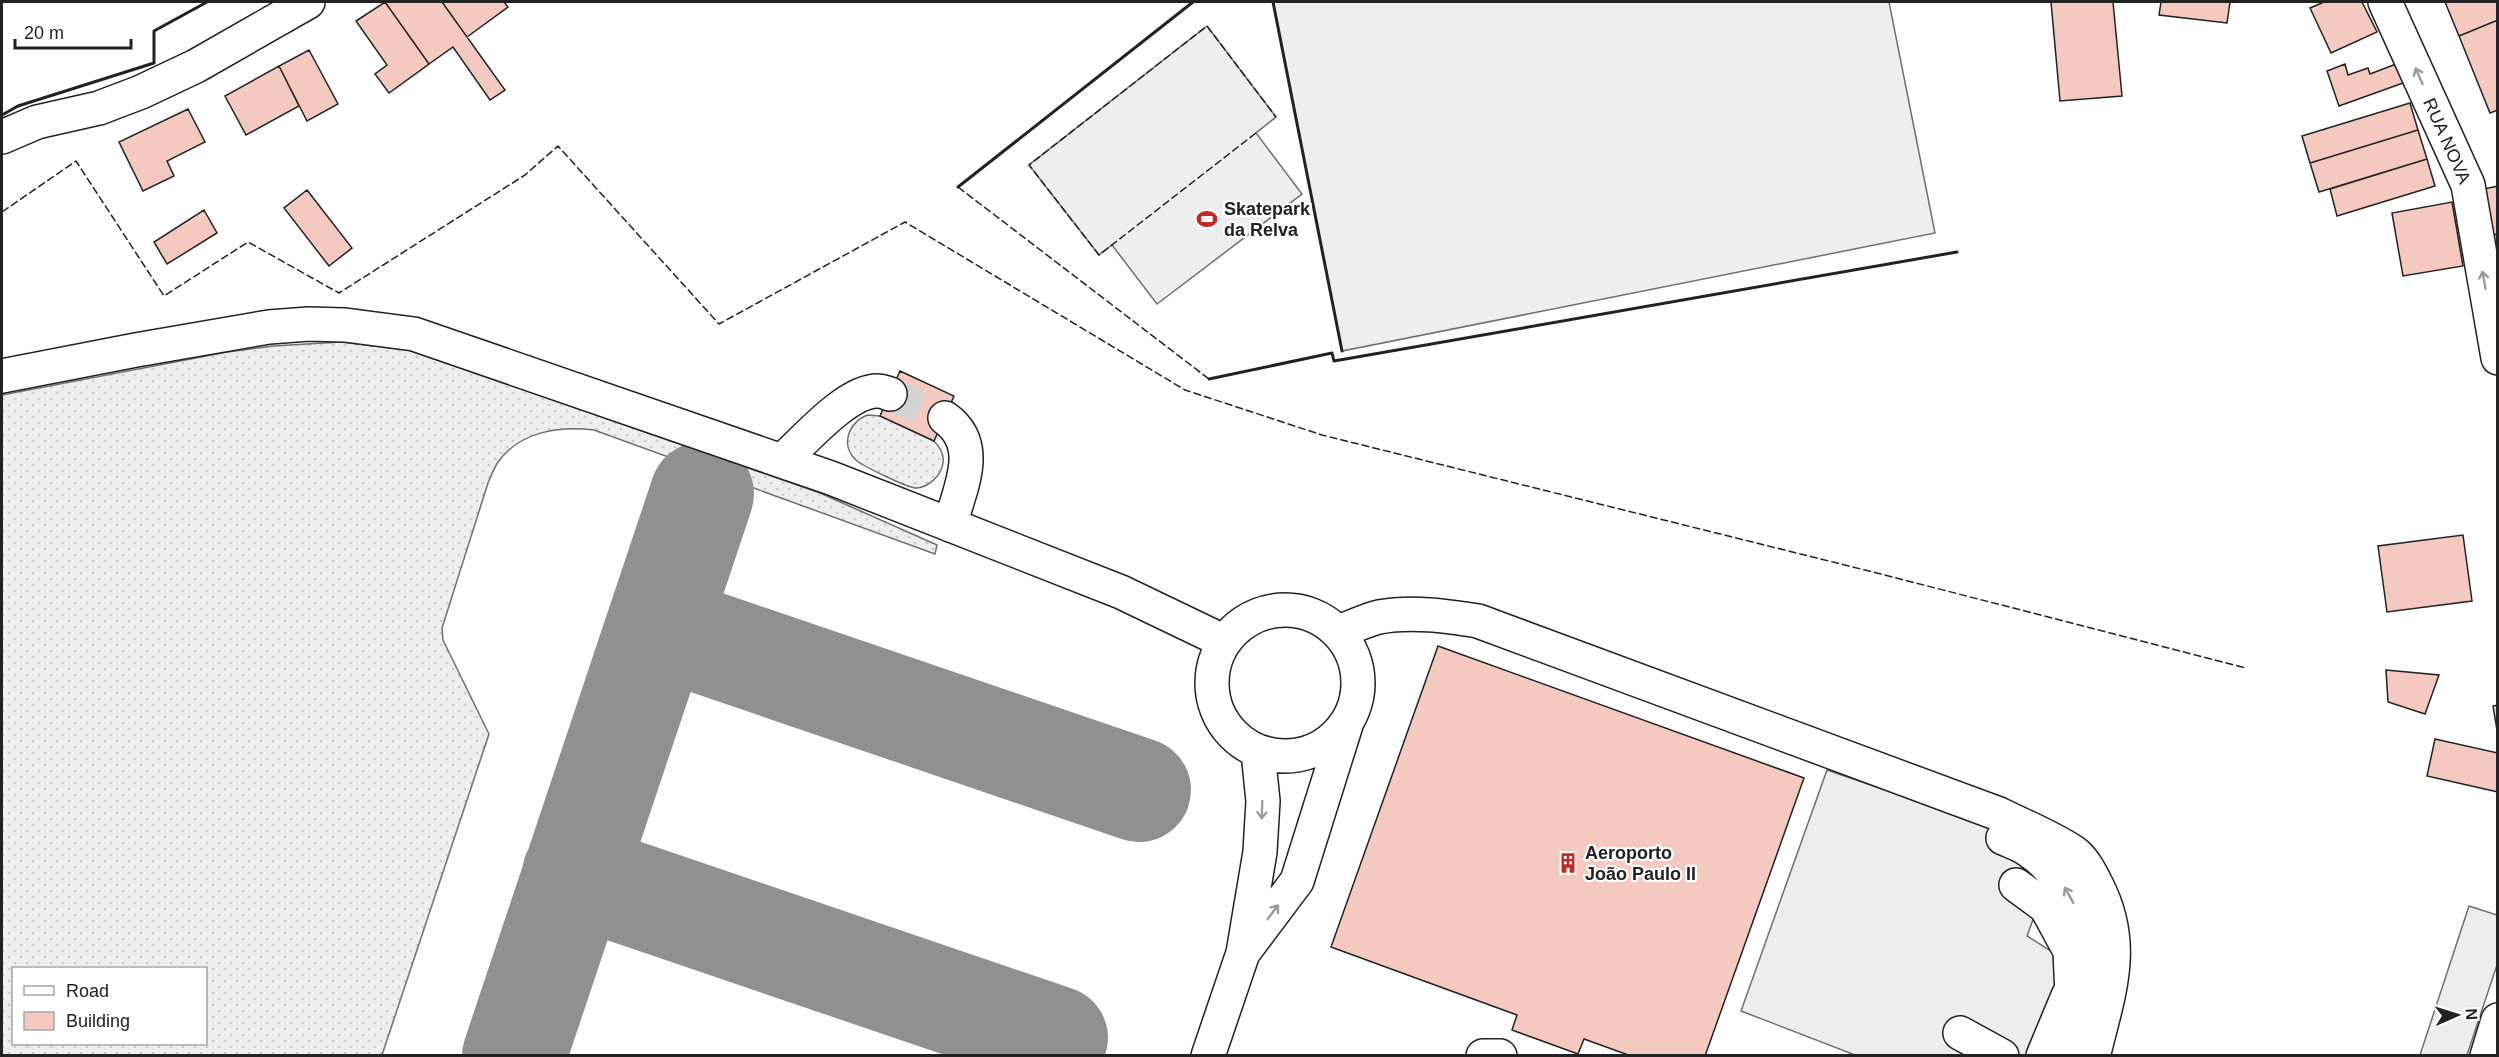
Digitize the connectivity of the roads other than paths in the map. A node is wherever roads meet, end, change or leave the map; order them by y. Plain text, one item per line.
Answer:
1 (308, 2) edge
2 (2385, 2) edge
3 (2, 137) edge
4 (2498, 358) edge
5 (2, 376) edge
6 (890, 394) tunnel mouth
7 (945, 418) tunnel mouth
8 (783, 460) junction
9 (950, 525) junction
10 (1339, 632) junction
11 (1223, 641) junction
12 (1346, 725) junction
13 (1258, 752) junction
14 (1854, 782) dead end
15 (2016, 885) dead end
16 (1242, 953) junction
17 (2072, 986) junction
18 (2498, 1020) edge
19 (1960, 1033) dead end
20 (2087, 1053) edge
21 (1208, 1056) edge
22 (1483, 1056) edge
23 (1500, 1056) edge
24 (2002, 1056) edge
25 (2043, 1056) edge
26 (2487, 1056) edge

1 - 3 street
4 -> 2 street, RUA NOVA
5 - 8 street
6 - 8 street
7 - 9 street
8 - 9 street
9 - 11 street
10 - 11 street
10 - 12 street
10 - 20 street
11 - 13 street
12 - 13 street
16 -> 12 street
13 -> 16 street
20 -> 14 street
15 - 17 street
16 - 21 street
17 - 20 street
17 - 25 street
18 - 26 street
19 - 24 street
22 - 23 street

